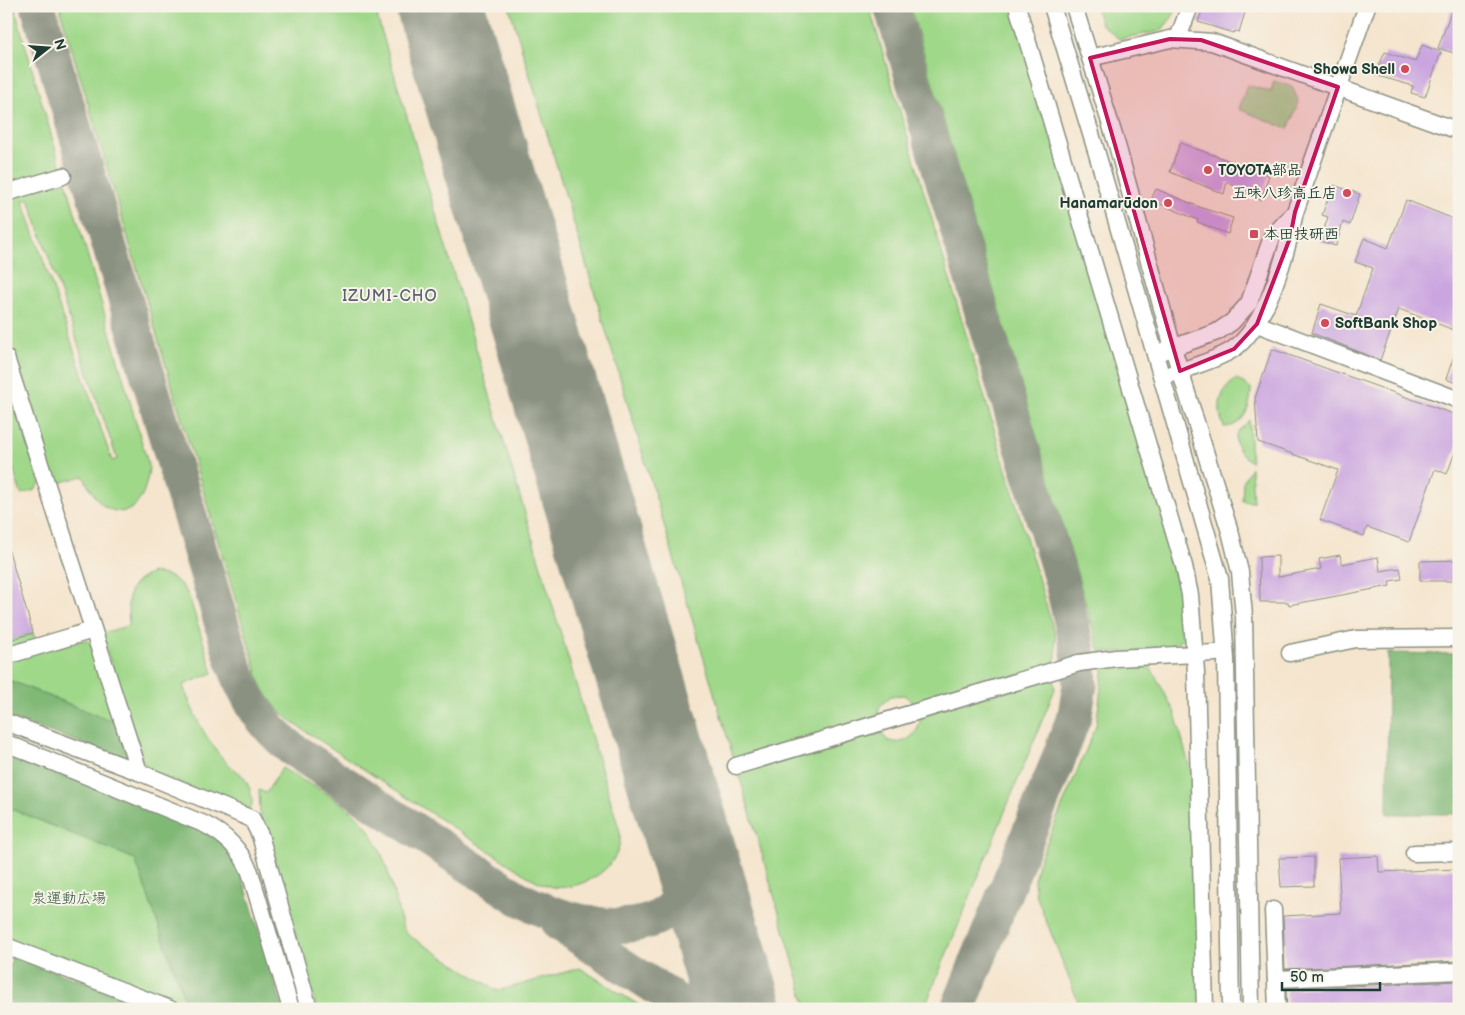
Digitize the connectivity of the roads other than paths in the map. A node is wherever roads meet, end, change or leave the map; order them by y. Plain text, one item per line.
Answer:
1 (1017, 6) edge
2 (1052, 6) edge
3 (1074, 6) edge
4 (1190, 6) edge
5 (1367, 6) edge
6 (1178, 38) junction
7 (1090, 58) junction
8 (1338, 87) junction
9 (1459, 131) edge
10 (63, 176) dead end
11 (6, 192) edge
12 (1295, 212) junction
13 (1257, 324) junction
14 (1173, 348) junction
15 (1155, 354) junction
16 (6, 358) edge
17 (1180, 371) junction
18 (1162, 377) junction
19 (1459, 400) edge
20 (93, 630) junction
21 (1459, 638) edge
22 (1195, 653) junction
23 (1216, 653) dead end
24 (1290, 653) dead end
25 (6, 656) edge
26 (6, 722) edge
27 (6, 743) edge
28 (736, 766) dead end
29 (139, 772) junction
30 (1459, 852) edge
31 (1414, 853) dead end
32 (1273, 910) dead end
33 (6, 946) edge
34 (1459, 971) edge
35 (1276, 979) junction
36 (165, 1008) edge
37 (291, 1009) edge
38 (309, 1009) edge
39 (1205, 1009) edge
40 (1231, 1009) edge
41 (1251, 1009) edge
42 (1276, 1009) edge

1 - 22 street
2 - 15 street
3 - 7 street
4 - 6 street
5 - 8 street
6 - 7 street
6 - 8 street
7 - 14 street
8 - 9 street
8 - 12 street
10 - 11 street
12 - 13 street
12 - 14 street
13 - 17 street
13 - 19 street
14 - 15 street
14 - 17 street
15 - 18 street
16 - 20 street
17 - 18 street
17 - 41 street
18 - 40 street
20 - 25 street
20 - 29 street
21 - 24 street
22 - 23 street
22 - 28 street
22 - 39 street
26 - 29 street
27 - 37 street
29 - 38 street
30 - 31 street
32 - 35 street
33 - 36 street
34 - 35 street
35 - 42 street

